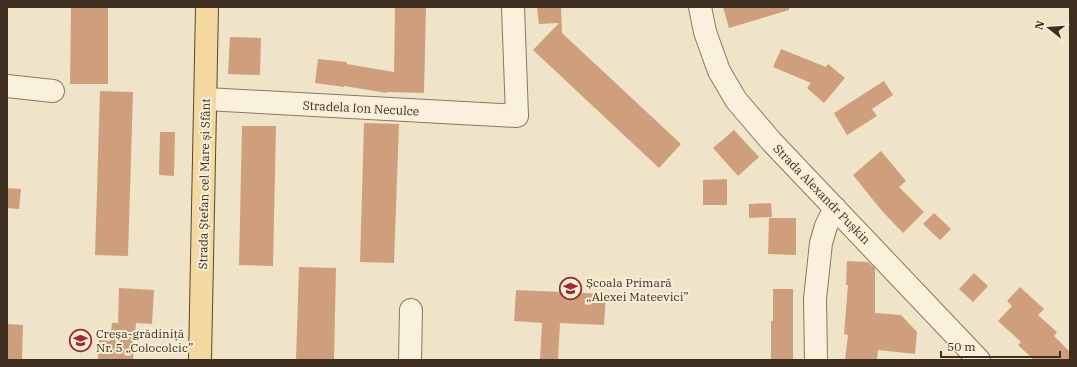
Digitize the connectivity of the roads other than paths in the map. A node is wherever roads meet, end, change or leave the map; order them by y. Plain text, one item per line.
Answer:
1 (207, 7) edge
2 (513, 7) edge
3 (700, 7) edge
4 (7, 86) edge
5 (53, 91) dead end
6 (206, 99) junction
7 (835, 208) junction
8 (411, 310) dead end
9 (200, 360) edge
10 (410, 360) edge
11 (816, 360) edge
12 (979, 360) edge

1 - 6 main road, Strada Ștefan cel Mare și Sfânt
2 - 6 street, Stradela Ion Neculce
3 - 7 street, Strada Alexandr Pușkin
4 - 5 street
6 - 9 main road, Strada Ștefan cel Mare și Sfânt
7 - 11 street
7 - 12 street, Strada Alexandr Pușkin
8 - 10 street

